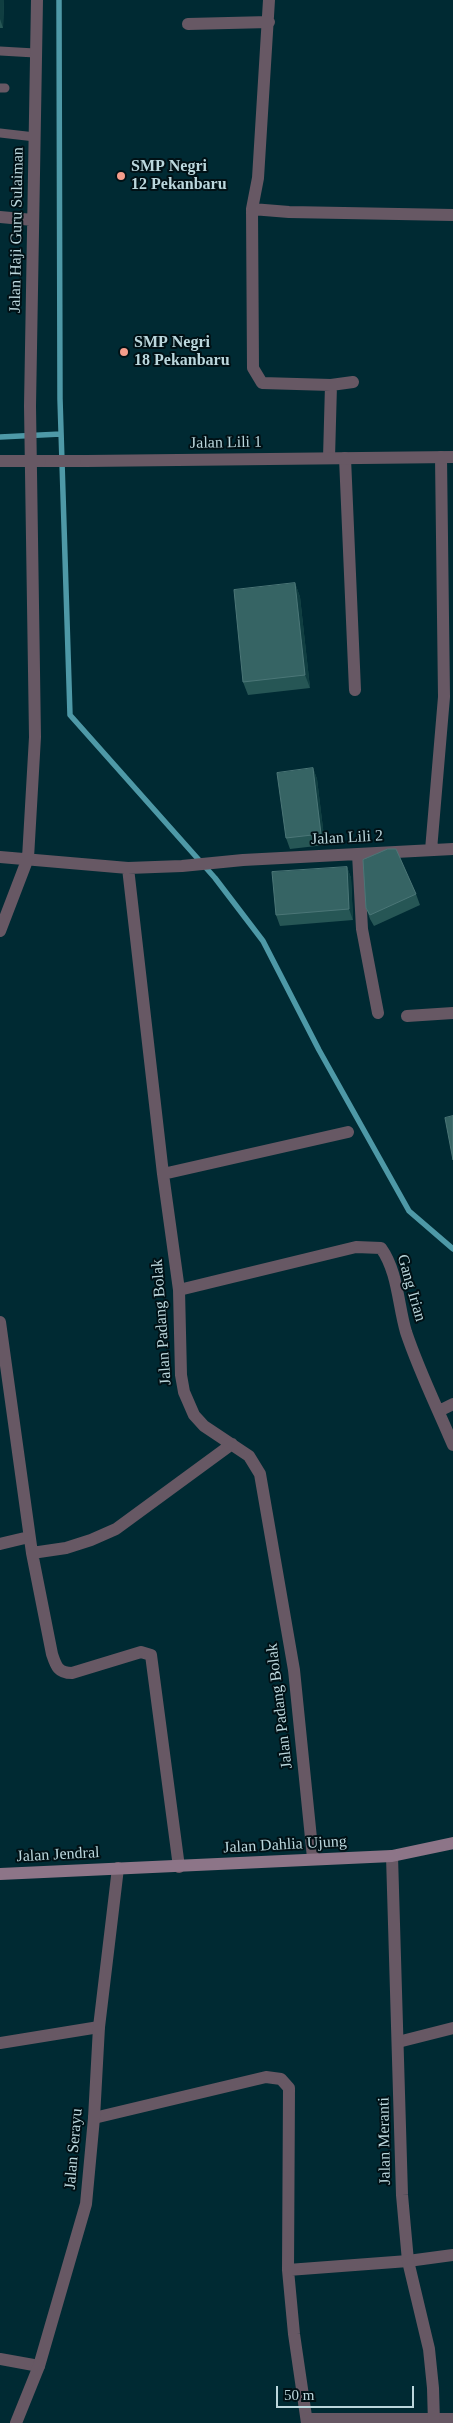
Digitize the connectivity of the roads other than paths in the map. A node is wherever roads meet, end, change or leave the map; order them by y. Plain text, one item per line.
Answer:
1 (37, 0) edge
2 (269, 0) edge
3 (269, 22) junction
4 (188, 24) dead end
5 (0, 51) edge
6 (35, 52) junction
7 (0, 133) edge
8 (35, 137) junction
9 (252, 209) junction
10 (453, 216) edge
11 (0, 217) edge
12 (33, 220) junction
13 (353, 382) dead end
14 (331, 385) junction
15 (447, 457) edge
16 (329, 458) junction
17 (345, 458) junction
18 (0, 460) edge
19 (36, 460) junction
20 (356, 690) dead end
21 (453, 849) edge
22 (431, 850) junction
23 (358, 854) junction
24 (0, 856) edge
25 (28, 858) junction
26 (128, 868) junction
27 (0, 931) edge
28 (378, 1013) dead end
29 (453, 1013) edge
30 (407, 1016) dead end
31 (348, 1132) dead end
32 (162, 1174) junction
33 (179, 1290) junction
34 (0, 1322) edge
35 (453, 1404) edge
36 (439, 1411) junction
37 (232, 1444) junction
38 (453, 1445) edge
39 (29, 1537) junction
40 (0, 1544) edge
41 (32, 1553) junction
42 (453, 1843) edge
43 (392, 1856) junction
44 (313, 1858) junction
45 (179, 1867) junction
46 (118, 1868) junction
47 (0, 1874) edge
48 (99, 2027) junction
49 (453, 2028) edge
50 (398, 2042) junction
51 (0, 2043) edge
52 (94, 2118) junction
53 (453, 2255) edge
54 (408, 2261) junction
55 (288, 2270) junction
56 (0, 2359) edge
57 (39, 2366) junction
58 (453, 2419) edge
59 (307, 2421) edge
60 (434, 2422) edge
61 (16, 2423) edge

1 - 6 street, Jalan Haji Guru Sulaiman
2 - 3 street
3 - 4 street
3 - 9 street
5 - 6 lane
6 - 8 street, Jalan Haji Guru Sulaiman
7 - 8 lane
8 - 12 street, Jalan Haji Guru Sulaiman
9 - 10 street
9 - 14 street
11 - 12 street
12 - 19 street, Jalan Haji Guru Sulaiman
13 - 14 street
14 - 16 street
15 - 17 street, Jalan Lili 1
15 - 22 street
16 - 17 street, Jalan Lili 1
16 - 19 street, Jalan Lili 1
17 - 20 street
18 - 19 street, Jalan Lili 1
19 - 25 street, Jalan Haji Guru Sulaiman
21 - 22 street, Jalan Lili 2
22 - 23 street, Jalan Lili 2
23 - 26 street, Jalan Lili 2
23 - 28 street
24 - 25 street
25 - 26 street
25 - 27 street, Jalan Haji Guru Sulaiman
26 - 32 street, Jalan Padang Bolak
29 - 30 street
31 - 32 street
32 - 33 street, Jalan Padang Bolak
33 - 36 street, Gang Irian
33 - 37 street, Jalan Padang Bolak
34 - 39 street
35 - 36 street
36 - 38 street, Gang Irian
37 - 41 street
37 - 44 street, Jalan Padang Bolak
39 - 40 street
39 - 41 street
41 - 45 street
42 - 43 main road, Jalan Dahlia Ujung
43 - 44 main road, Jalan Dahlia Ujung
43 - 50 street, Jalan Meranti
44 - 45 main road, Jalan Dahlia Ujung
45 - 46 main road, Jalan Dahlia Ujung
46 - 47 main road, Jalan Jendral
46 - 48 street, Jalan Serayu
48 - 51 street
48 - 52 street, Jalan Serayu
49 - 50 street
50 - 54 street, Jalan Meranti
52 - 55 street
52 - 57 street, Jalan Serayu
53 - 54 street
54 - 55 street
54 - 60 street, Jalan Meranti
55 - 59 street
56 - 57 street
57 - 61 street, Jalan Serayu
58 - 60 street
59 - 60 street

